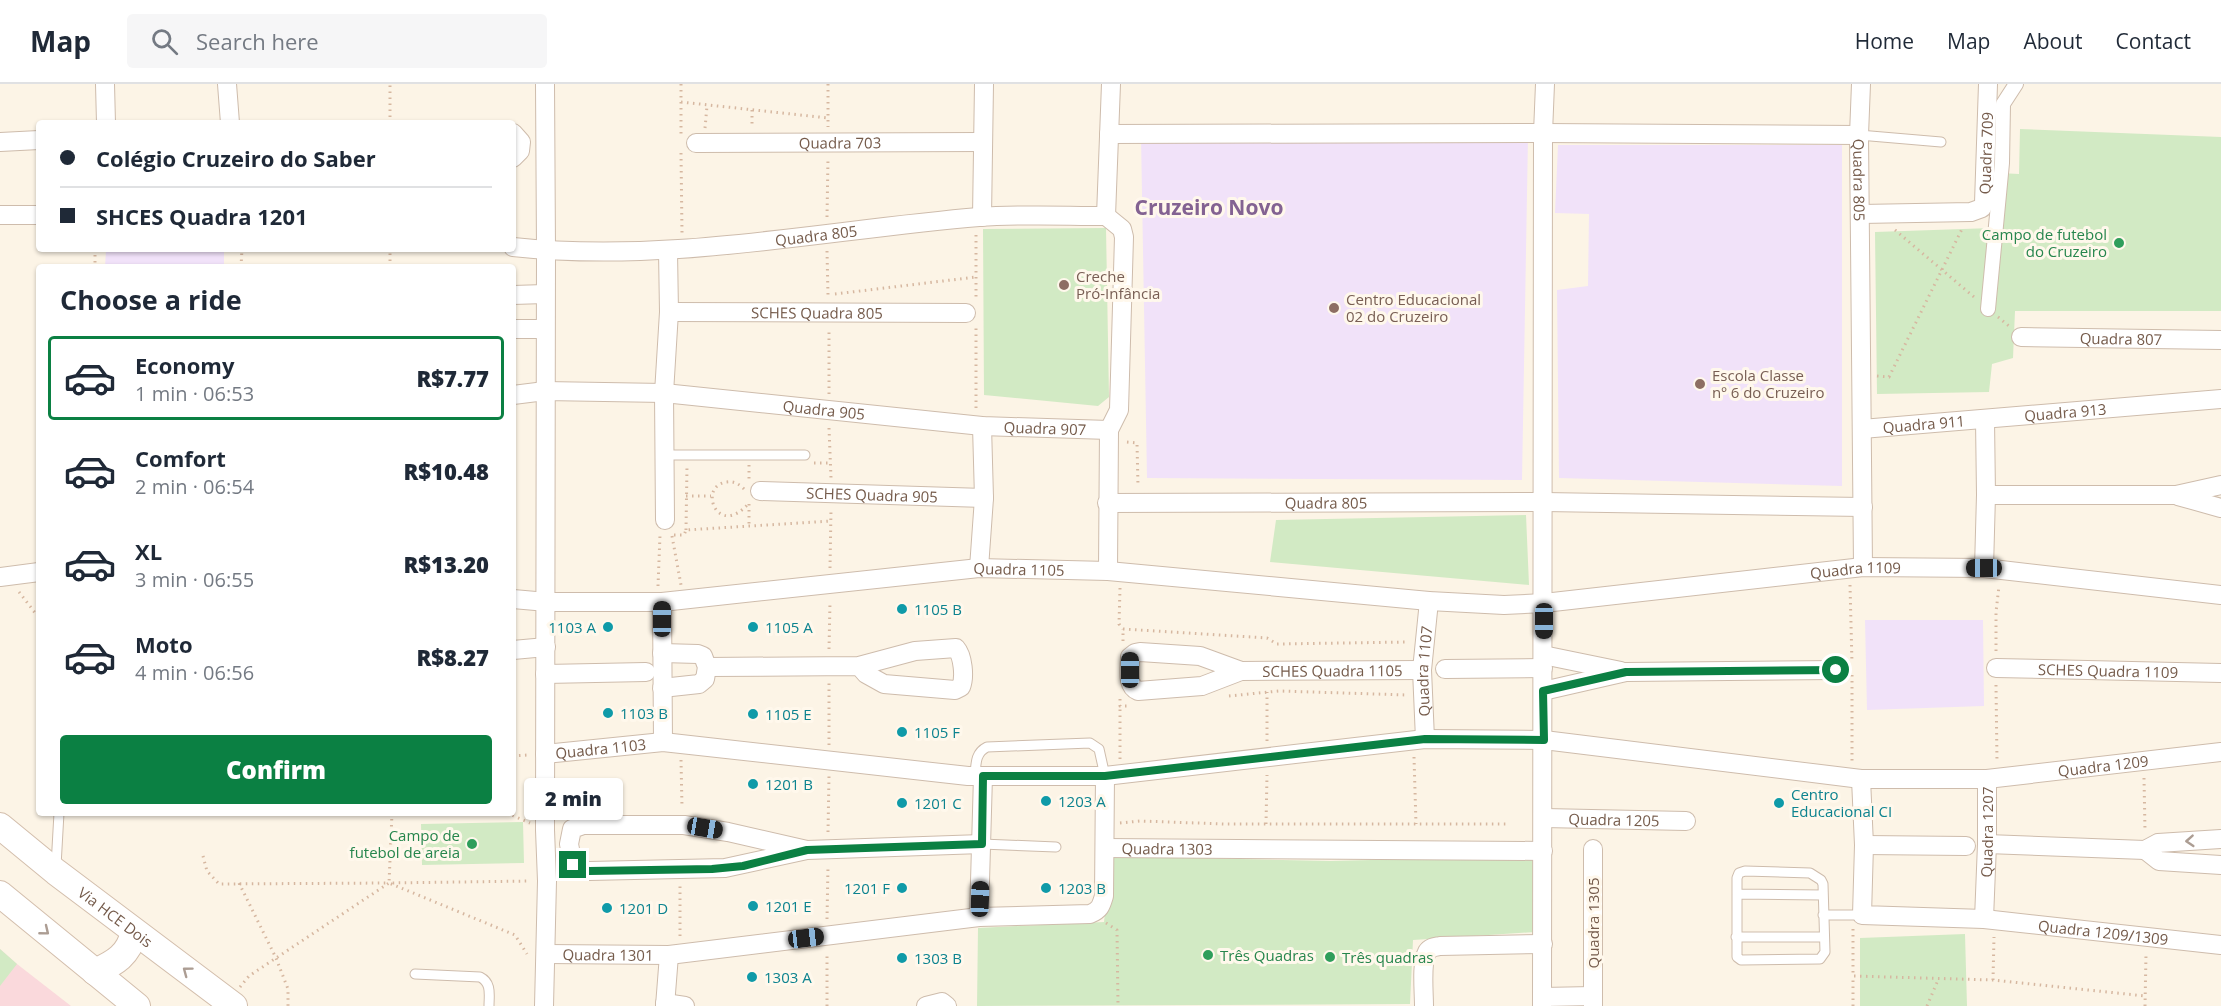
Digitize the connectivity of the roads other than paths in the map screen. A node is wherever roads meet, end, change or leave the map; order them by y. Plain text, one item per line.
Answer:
1 (105, 84) edge
2 (227, 84) edge
3 (545, 84) edge
4 (984, 84) edge
5 (1111, 84) edge
6 (1545, 84) edge
7 (1861, 84) edge
8 (1988, 84) edge
9 (2016, 84) edge
10 (106, 120) edge
11 (230, 120) edge
12 (1543, 133) junction
13 (1109, 134) junction
14 (1859, 135) junction
15 (516, 136) edge
16 (36, 140) edge
17 (0, 142) edge
18 (686, 142) road end
19 (983, 142) junction
20 (1941, 142) dead end
21 (516, 155) edge
22 (1868, 213) junction
23 (0, 215) edge
24 (36, 215) edge
25 (1106, 216) junction
26 (982, 217) junction
27 (516, 247) edge
28 (546, 250) junction
29 (675, 251) junction
30 (545, 294) junction
31 (516, 295) edge
32 (1988, 309) road end
33 (669, 312) junction
34 (966, 313) dead end
35 (516, 329) edge
36 (545, 329) junction
37 (2021, 337) road end
38 (2221, 340) edge
39 (545, 391) junction
40 (664, 393) junction
41 (516, 395) edge
42 (2221, 399) edge
43 (1985, 420) junction
44 (1113, 423) junction
45 (982, 426) junction
46 (1862, 429) junction
47 (665, 455) junction
48 (805, 455) dead end
49 (2221, 485) edge
50 (1986, 495) junction
51 (2176, 495) junction
52 (752, 496) road end
53 (984, 498) junction
54 (1544, 502) junction
55 (1107, 503) junction
56 (1863, 507) junction
57 (2221, 508) edge
58 (666, 530) road end
59 (1863, 567) junction
60 (979, 568) junction
61 (1984, 568) junction
62 (1114, 571) junction
63 (36, 572) edge
64 (4, 576) edge
65 (2221, 595) edge
66 (516, 599) edge
67 (1430, 601) junction
68 (547, 602) junction
69 (660, 602) junction
70 (1544, 603) junction
71 (546, 647) junction
72 (516, 650) edge
73 (662, 653) junction
74 (1543, 662) junction
75 (859, 666) junction
76 (707, 667) junction
77 (1996, 668) dead end
78 (1445, 669) dead end
79 (1422, 670) junction
80 (1836, 670) dead end
81 (1241, 671) junction
82 (646, 672) dead end
83 (1626, 672) junction
84 (2221, 672) edge
85 (545, 674) junction
86 (662, 688) junction
87 (1543, 691) junction
88 (1419, 739) junction
89 (1544, 740) junction
90 (672, 743) junction
91 (2221, 752) edge
92 (545, 754) junction
93 (979, 776) junction
94 (1113, 776) junction
95 (1861, 779) junction
96 (1987, 779) junction
97 (59, 816) edge
98 (1544, 818) junction
99 (1686, 821) dead end
100 (0, 826) edge
101 (2221, 839) edge
102 (982, 844) junction
103 (1987, 844) junction
104 (1863, 845) junction
105 (1966, 846) dead end
106 (1056, 847) dead end
107 (1105, 848) junction
108 (1593, 849) dead end
109 (807, 850) junction
110 (2145, 850) junction
111 (1543, 851) junction
112 (2221, 866) edge
113 (56, 872) junction
114 (0, 894) edge
115 (1737, 894) junction
116 (1823, 895) junction
117 (1823, 915) junction
118 (1858, 915) junction
119 (979, 917) junction
120 (1990, 920) junction
121 (134, 932) junction
122 (1736, 937) junction
123 (1824, 937) junction
124 (1543, 944) junction
125 (2221, 945) edge
126 (546, 954) junction
127 (674, 954) junction
128 (94, 972) junction
129 (416, 975) dead end
130 (1593, 1001) edge
131 (1542, 1002) edge
132 (231, 1004) edge
133 (665, 1004) edge
134 (137, 1006) edge
135 (489, 1006) edge
136 (544, 1006) edge
137 (686, 1006) edge
138 (927, 1006) edge
139 (947, 1006) edge
140 (1424, 1006) edge

1 - 10 street
2 - 11 street
3 - 28 street
4 - 19 street
5 - 13 street
6 - 12 street
7 - 14 street
8 - 22 street, Quadra 709
9 - 32 street
12 - 13 street, Quadra 805
12 - 14 street, Quadra 805
12 - 54 street
13 - 25 street
14 - 20 lane
14 - 22 street, Quadra 805
15 - 21 street
16 - 17 street
18 - 19 street, Quadra 703
19 - 26 street
22 - 46 street, Quadra 805
23 - 24 street
25 - 26 street, Quadra 805
25 - 44 street
26 - 29 street, Quadra 805
27 - 28 street
28 - 29 street
28 - 30 street
29 - 33 street
30 - 31 street
30 - 36 street
33 - 34 street, SCHES Quadra 805
33 - 40 street
35 - 36 street
36 - 39 street
37 - 38 street, Quadra 807
39 - 40 street, Quadra 905
39 - 41 street, Quadra 905
39 - 68 street
40 - 45 street, Quadra 905
40 - 47 street
42 - 43 street, Quadra 913
43 - 46 street, Quadra 911
43 - 50 street
44 - 45 street, Quadra 907
44 - 55 street
45 - 53 street, Quadra 907
46 - 56 street, Quadra 805
47 - 48 lane
47 - 58 street
49 - 51 street
50 - 51 street
50 - 61 street
51 - 57 street
52 - 53 street, SCHES Quadra 905
53 - 60 street, Quadra 907
54 - 55 street, Quadra 805
54 - 56 street, Quadra 805
54 - 70 street
55 - 62 street
56 - 59 street, Quadra 805
59 - 61 street, Quadra 1109
59 - 70 street, Quadra 1109
60 - 62 street, Quadra 1105
60 - 69 street, Quadra 1105
61 - 65 street, Quadra 1109
62 - 67 street, Quadra 1105
63 - 64 street
66 - 68 street
67 - 70 street
67 - 79 street, Quadra 1107
68 - 69 street
68 - 71 street, Quadra 1103
69 - 73 street
70 - 74 street
71 - 72 street
71 - 85 street, Quadra 1103
73 - 76 street
73 - 86 street
74 - 78 street, Quadra 1107
74 - 83 street
74 - 87 street
75 - 75 street
75 - 76 street
76 - 86 street
77 - 84 street, SCHES Quadra 1109
79 - 81 street, SCHES Quadra 1105
79 - 88 street, Quadra 1107
80 - 83 street
81 - 81 street, SCHES Quadra 1105
82 - 85 street
83 - 87 street
85 - 92 street, Quadra 1103
86 - 90 street
87 - 89 street
88 - 89 street, Quadra 1107
88 - 94 street
89 - 95 street
89 - 98 street
90 - 92 street, Quadra 1103
90 - 93 street
91 - 96 street, Quadra 1209
92 - 126 street
93 - 94 street
93 - 94 lane
93 - 102 street
94 - 107 street
95 - 96 street, Quadra 1207
95 - 104 street
96 - 103 street, Quadra 1207
97 - 113 lane
98 - 99 street, Quadra 1205
98 - 111 street
100 - 113 main road, Via HCE Dois
101 -> 110 street
102 - 106 lane
102 - 109 street
102 - 119 street
103 - 110 street
103 - 120 street, Quadra 1207
104 - 105 street, Quadra 1207
104 - 118 street
107 - 111 street, Quadra 1303
107 - 119 street, Quadra 1303
108 - 130 street, Quadra 1305
109 - 109 street
110 - 112 street
111 - 124 street, Quadra 1305
113 - 121 main road, Via HCE Dois
114 -> 128 main road
115 - 116 lane
115 - 116 lane
115 - 122 lane
116 - 117 lane
117 - 118 lane
117 - 123 lane
118 - 120 street
119 - 127 street, Quadra 1303
120 - 125 street, Quadra 1209/1309
121 - 128 main road
132 -> 121 main road, Via HCE Dois
122 - 123 lane
122 - 123 lane
124 - 131 street, Quadra 1305
124 - 140 street
126 - 127 street, Quadra 1301
126 - 136 street, Quadra 1301
127 - 133 street, Quadra 1301
128 - 134 main road
129 - 135 lane
130 - 131 street, Quadra 1305
133 - 137 street
138 - 139 street

